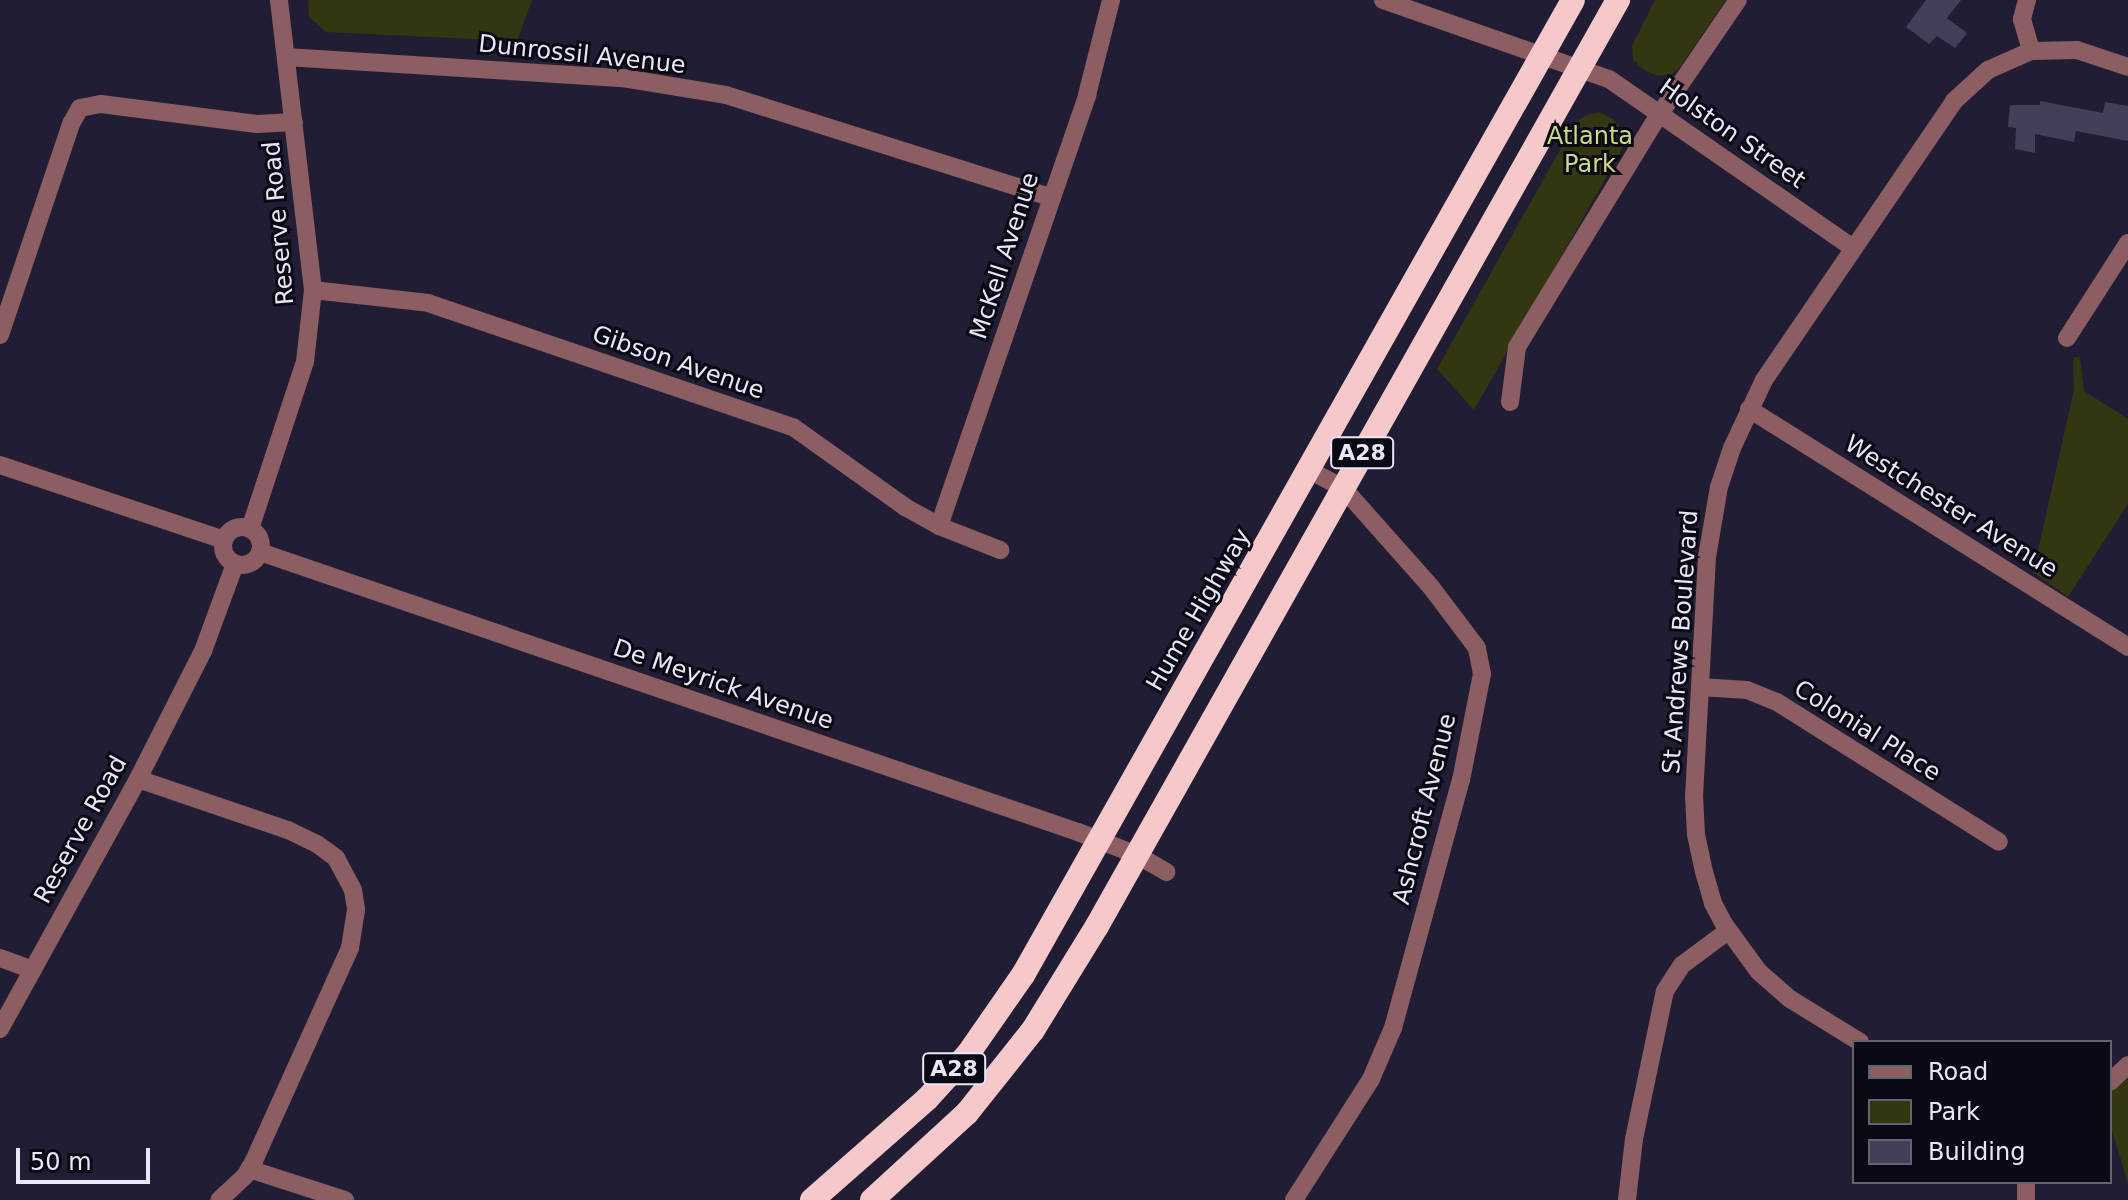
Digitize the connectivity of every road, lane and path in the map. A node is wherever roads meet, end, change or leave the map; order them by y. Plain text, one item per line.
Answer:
1 (279, 0) edge
2 (1111, 0) edge
3 (1383, 0) edge
4 (1573, 0) edge
5 (1618, 0) edge
6 (1738, 0) edge
7 (2027, 0) edge
8 (2031, 51) junction
9 (1542, 54) junction
10 (286, 57) junction
11 (1581, 67) junction
12 (2128, 67) edge
13 (1660, 113) junction
14 (294, 122) junction
15 (1049, 197) junction
16 (2128, 243) edge
17 (1853, 248) junction
18 (313, 290) junction
19 (0, 335) edge
20 (2067, 338) dead end
21 (1510, 402) dead end
22 (1749, 409) junction
23 (0, 465) edge
24 (1309, 470) junction
25 (1343, 488) junction
26 (939, 526) junction
27 (250, 529) junction
28 (224, 540) junction
29 (1000, 550) dead end
30 (260, 552) junction
31 (235, 564) junction
32 (2128, 647) edge
33 (1700, 687) junction
34 (138, 779) junction
35 (1102, 840) junction
36 (1999, 842) dead end
37 (1137, 855) junction
38 (1166, 872) dead end
39 (1728, 931) junction
40 (0, 958) edge
41 (33, 970) junction
42 (0, 1029) edge
43 (1857, 1040) edge
44 (2128, 1065) edge
45 (2112, 1080) edge
46 (249, 1169) junction
47 (219, 1200) edge
48 (345, 1200) edge
49 (812, 1200) edge
50 (872, 1200) edge
51 (1294, 1200) edge
52 (1627, 1200) edge

1 - 10 street, Reserve Road
2 - 15 street, McKell Avenue
3 - 9 street, Holston Street
4 - 9 highway, Hume Highway / A28
5 - 11 highway, A28
6 - 13 street
7 - 8 street
8 - 12 street, St Andrews Boulevard
8 - 17 street, St Andrews Boulevard
9 - 11 street, Holston Street
9 - 24 highway, Hume Highway / A28
10 - 14 street, Reserve Road
10 - 15 street, Dunrossil Avenue
11 - 13 street, Holston Street
11 - 25 highway, A28
13 - 17 street, Holston Street
13 - 21 street
14 - 18 street, Reserve Road
14 - 19 street
15 - 26 street, McKell Avenue
16 - 20 street
17 - 22 street, St Andrews Boulevard
18 - 26 street, Gibson Avenue
18 - 27 street, Reserve Road
22 - 32 street, Westchester Avenue
22 - 33 street, St Andrews Boulevard
23 - 28 street
24 - 25 street, Ashcroft Avenue
24 - 35 highway, Hume Highway / A28
25 - 37 highway, A28
25 - 51 street, Ashcroft Avenue
26 - 29 street, Gibson Avenue
27 - 28 street
27 - 30 street
28 - 31 street
30 - 31 street
30 - 35 street, De Meyrick Avenue
31 - 34 street, Reserve Road
33 - 36 street, Colonial Place
33 - 39 street, St Andrews Boulevard
34 - 41 street, Reserve Road
34 - 46 street
35 - 37 street, De Meyrick Avenue
35 - 49 highway, Hume Highway / A28
37 - 38 street, De Meyrick Avenue
37 - 50 highway, A28
39 - 43 street, St Andrews Boulevard
39 - 52 street
40 - 41 street
41 - 42 street, Reserve Road
44 - 45 street
46 - 47 street
46 - 48 street

